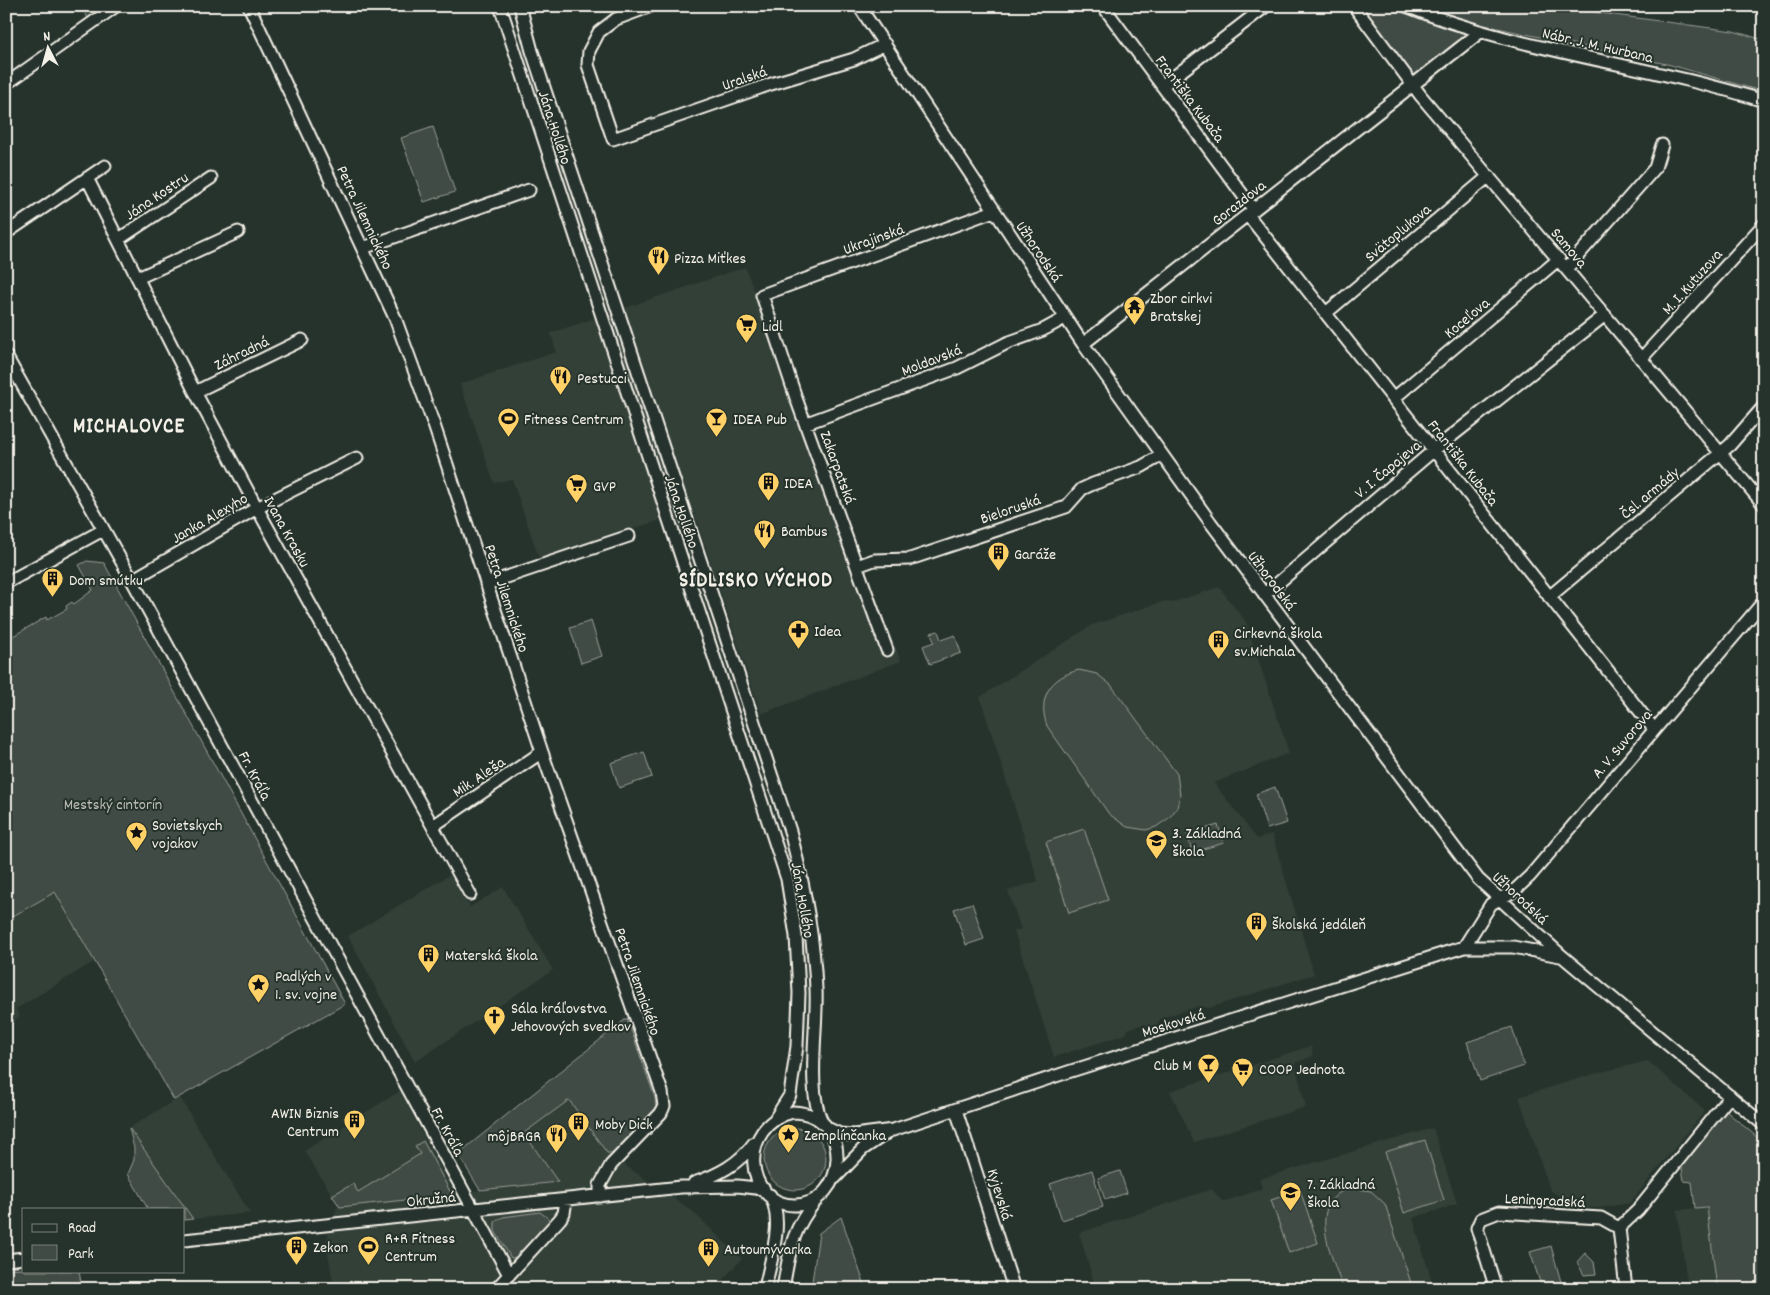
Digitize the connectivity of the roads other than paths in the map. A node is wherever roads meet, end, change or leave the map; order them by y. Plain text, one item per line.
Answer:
1 (116, 6) edge
2 (249, 6) edge
3 (500, 6) edge
4 (520, 6) edge
5 (651, 6) edge
6 (859, 6) edge
7 (1103, 6) edge
8 (1266, 6) edge
9 (1354, 6) edge
10 (1406, 6) edge
11 (1479, 32) junction
12 (885, 44) junction
13 (532, 51) junction
14 (516, 56) junction
15 (6, 84) edge
16 (1162, 86) junction
17 (1413, 86) junction
18 (1764, 100) edge
19 (1662, 145) dead end
20 (105, 166) dead end
21 (1489, 176) junction
22 (87, 178) junction
23 (210, 178) dead end
24 (529, 190) dead end
25 (994, 211) junction
26 (1251, 212) junction
27 (1764, 224) edge
28 (6, 232) edge
29 (238, 232) dead end
30 (119, 239) junction
31 (362, 248) junction
32 (1559, 259) junction
33 (1567, 268) junction
34 (138, 278) junction
35 (762, 295) joint
36 (1326, 313) junction
37 (1605, 315) junction
38 (1065, 318) junction
39 (620, 320) junction
40 (604, 325) junction
41 (302, 340) dead end
42 (1083, 344) junction
43 (6, 356) edge
44 (1641, 359) junction
45 (195, 392) junction
46 (1393, 399) junction
47 (1764, 406) edge
48 (807, 423) junction
49 (1434, 450) junction
50 (1719, 454) junction
51 (1162, 455) junction
52 (357, 458) dead end
53 (1764, 505) edge
54 (257, 508) junction
55 (103, 530) junction
56 (629, 536) dead end
57 (857, 566) junction
58 (132, 580) junction
59 (6, 583) edge
60 (486, 584) junction
61 (1264, 595) junction
62 (1549, 598) junction
63 (1764, 601) edge
64 (887, 650) dead end
65 (1654, 729) junction
66 (761, 743) junction
67 (746, 748) junction
68 (542, 752) junction
69 (433, 826) junction
70 (470, 894) dead end
71 (1498, 899) junction
72 (812, 932) junction
73 (796, 936) junction
74 (1464, 947) junction
75 (1562, 956) junction
76 (1730, 1096) junction
77 (956, 1110) junction
78 (775, 1119) junction
79 (824, 1125) junction
80 (1764, 1125) edge
81 (893, 1130) junction
82 (757, 1140) junction
83 (832, 1181) junction
84 (681, 1187) junction
85 (767, 1192) junction
86 (821, 1193) junction
87 (600, 1196) junction
88 (566, 1200) junction
89 (474, 1210) junction
90 (1619, 1228) junction
91 (185, 1240) edge
92 (22, 1258) edge
93 (6, 1260) edge
94 (510, 1275) junction
95 (496, 1289) edge
96 (765, 1289) edge
97 (783, 1289) edge
98 (1014, 1289) edge
99 (1496, 1289) edge
100 (1626, 1289) edge

1 - 15 street
2 - 31 street, Petra Jilemnického
3 - 14 street, Jána Hollého
4 - 13 street, Jána Hollého
5 - 12 street, Uralská
6 - 12 street, Užhorodská
7 - 16 street, Františka Kubača
8 - 16 street
9 - 17 street, Samova
10 - 11 street, Nábr. J. M. Hurbana
11 - 17 street
11 - 18 street, Nábr. J. M. Hurbana
12 - 25 street, Užhorodská
13 - 14 street
13 - 39 street, Jána Hollého
14 - 40 street, Jána Hollého
16 - 26 street, Františka Kubača
17 - 21 street, Samova
17 - 26 street, Gorazdova
19 - 33 street
20 - 22 street
21 - 32 street, Samova
21 - 36 street, Svätoplukova
22 - 28 street
22 - 30 street, Ivana Krasku
23 - 30 street, Jána Kostru
24 - 31 street
25 - 35 street, Ukrajinská
25 - 38 street, Užhorodská
26 - 36 street, Františka Kubača
26 - 42 street, Gorazdova
27 - 44 street, M. I. Kutuzova
29 - 34 street
30 - 34 street, Ivana Krasku
31 - 60 street, Petra Jilemnického
32 - 33 street, Samova
32 - 46 street, Koceľova
33 - 37 street, Samova
34 - 45 street, Ivana Krasku
35 - 48 street, Zakarpatská
36 - 46 street, Františka Kubača
37 - 44 street, Samova
37 - 49 street, V. I. Čapajeva
38 - 42 street, Užhorodská
38 - 48 street, Moldavská
39 - 40 street
39 - 66 street, Jána Hollého
40 - 67 street, Jána Hollého
41 - 45 street, Záhradná
42 - 51 street, Užhorodská
43 - 55 street, Fr. Kráľa
44 - 50 street, Samova
45 - 54 street, Ivana Krasku
46 - 49 street, Františka Kubača
47 - 50 street, Čsl. armády
48 - 57 street, Zakarpatská
49 - 61 street, V. I. Čapajeva
49 - 62 street, Františka Kubača
50 - 53 street, Samova
50 - 62 street, Čsl. armády
51 - 57 street, Bieloruská
51 - 61 street, Užhorodská
52 - 54 street, Janka Alexyho
54 - 58 street, Janka Alexyho
54 - 69 street, Ivana Krasku
55 - 58 street, Fr. Kráľa
55 - 59 street
56 - 60 street
57 - 64 street, Zakarpatská
58 - 89 street, Fr. Kráľa
60 - 68 street, Petra Jilemnického
61 - 71 street, Užhorodská
62 - 65 street, Františka Kubača
63 - 65 street, A. V. Suvorova
65 - 71 street, A. V. Suvorova
66 - 67 street
66 - 72 street, Jána Hollého
67 - 73 street, Jána Hollého
68 - 69 street, Mik. Aleša
68 - 87 street, Petra Jilemnického
69 - 70 street, Ivana Krasku
71 - 74 street
71 - 75 street, Užhorodská
72 - 73 street
72 - 79 street, Jána Hollého
73 - 78 street, Jána Hollého
74 - 75 street, Moskovská
74 - 77 street, Moskovská
75 - 76 street, Užhorodská
76 - 80 street, Užhorodská
76 - 90 street
77 - 81 street, Moskovská
77 - 98 street, Kyjevská
78 - 79 street
78 - 82 street
79 - 81 street
79 - 83 street
81 - 83 street
82 - 84 street
82 - 85 street
83 - 86 street
84 - 85 street
84 - 87 street, Okružná
85 - 86 street
85 - 96 street
86 - 97 street
87 - 88 street, Okružná
88 - 89 street, Okružná
88 - 94 street
89 - 91 street, Okružná
89 - 94 street, Fr. Kráľa
90 - 99 street, Leningradská
90 - 100 street
92 - 93 street
94 - 95 street

